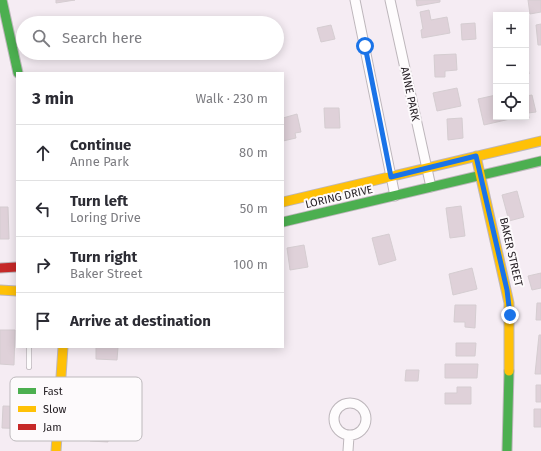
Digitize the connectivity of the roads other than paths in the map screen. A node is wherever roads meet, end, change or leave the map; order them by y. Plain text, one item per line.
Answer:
1 (2, 0) edge
2 (355, 0) edge
3 (390, 0) edge
4 (18, 72) edge
5 (541, 141) edge
6 (476, 156) junction
7 (541, 160) edge
8 (427, 168) junction
9 (480, 175) junction
10 (391, 177) junction
11 (431, 187) junction
12 (395, 196) junction
13 (284, 202) edge
14 (284, 222) edge
15 (16, 267) edge
16 (0, 268) edge
17 (0, 290) edge
18 (16, 291) edge
19 (29, 348) edge
20 (63, 348) edge
21 (29, 367) dead end
22 (61, 377) edge
23 (349, 436) dead end
24 (57, 441) edge
25 (56, 451) edge
26 (348, 451) edge
27 (507, 451) edge

1 - 4 street
2 - 10 street
3 - 8 street, ANNE PARK
5 - 6 street, LORING DRIVE
6 - 8 street, LORING DRIVE
6 - 9 street, BAKER STREET
7 - 9 street, LORING DRIVE
8 - 10 street, LORING DRIVE
8 - 11 street, ANNE PARK
9 - 11 street, LORING DRIVE
9 - 27 street, BAKER STREET
10 - 12 street
10 - 13 street, LORING DRIVE
11 - 12 street, LORING DRIVE
12 - 14 street, LORING DRIVE
15 - 16 street
17 - 18 street
19 - 21 lane
20 - 22 street
23 - 26 street
24 - 25 street

